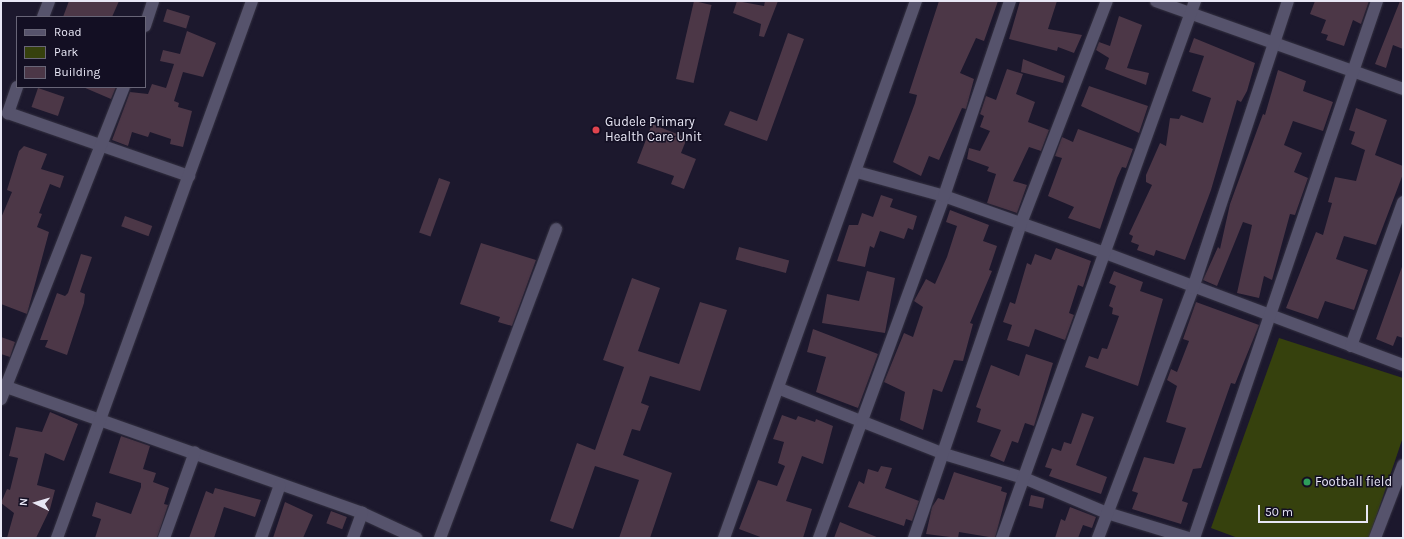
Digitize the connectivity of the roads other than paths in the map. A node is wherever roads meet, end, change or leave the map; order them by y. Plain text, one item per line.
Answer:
1 (49, 1) edge
2 (154, 1) edge
3 (252, 1) edge
4 (916, 1) edge
5 (1010, 1) edge
6 (1107, 1) edge
7 (1156, 1) edge
8 (1195, 1) edge
9 (1288, 1) edge
10 (1377, 1) edge
11 (1191, 13) junction
12 (43, 16) edge
13 (146, 23) edge
14 (1272, 44) junction
15 (1351, 71) junction
16 (17, 88) edge
17 (124, 88) edge
18 (1403, 89) edge
19 (104, 145) junction
20 (857, 172) junction
21 (189, 176) junction
22 (944, 196) junction
23 (1403, 202) edge
24 (1020, 226) junction
25 (556, 229) dead end
26 (1105, 253) junction
27 (1193, 288) junction
28 (1269, 315) junction
29 (1351, 346) junction
30 (1403, 364) edge
31 (3, 386) edge
32 (780, 389) junction
33 (1, 399) edge
34 (100, 420) junction
35 (862, 423) junction
36 (194, 452) junction
37 (944, 454) junction
38 (1403, 465) edge
39 (1024, 478) junction
40 (280, 485) junction
41 (362, 513) junction
42 (1108, 513) junction
43 (57, 538) edge
44 (164, 538) edge
45 (261, 538) edge
46 (354, 538) edge
47 (416, 538) edge
48 (440, 538) edge
49 (724, 538) edge
50 (819, 538) edge
51 (914, 538) edge
52 (1002, 538) edge
53 (1098, 538) edge
54 (1189, 538) edge
55 (1194, 538) edge
56 (1375, 538) edge

1 - 12 street
2 - 13 street
3 - 21 street
4 - 20 street
5 - 22 street
6 - 24 street
7 - 11 street
8 - 11 street
9 - 14 street
10 - 15 street
11 - 14 street
11 - 26 street
14 - 15 street
14 - 27 street
15 - 18 street
15 - 28 street
16 - 19 street
17 - 19 street
19 - 21 street
19 - 31 street
20 - 22 street
20 - 32 street
21 - 34 street
22 - 24 street
22 - 35 street
23 - 29 street
24 - 26 street
24 - 37 street
25 - 48 street
26 - 27 street
26 - 39 street
27 - 28 street
27 - 42 street
28 - 29 street
28 - 55 street
29 - 30 street
31 - 33 street
31 - 34 street
32 - 35 street
32 - 49 street
34 - 36 street
34 - 43 street
35 - 37 street
35 - 50 street
36 - 40 street
36 - 44 street
37 - 39 street
37 - 51 street
38 - 56 street
39 - 42 street
39 - 52 street
40 - 41 street
40 - 45 street
41 - 46 street
41 - 47 street
42 - 53 street
42 - 54 street

